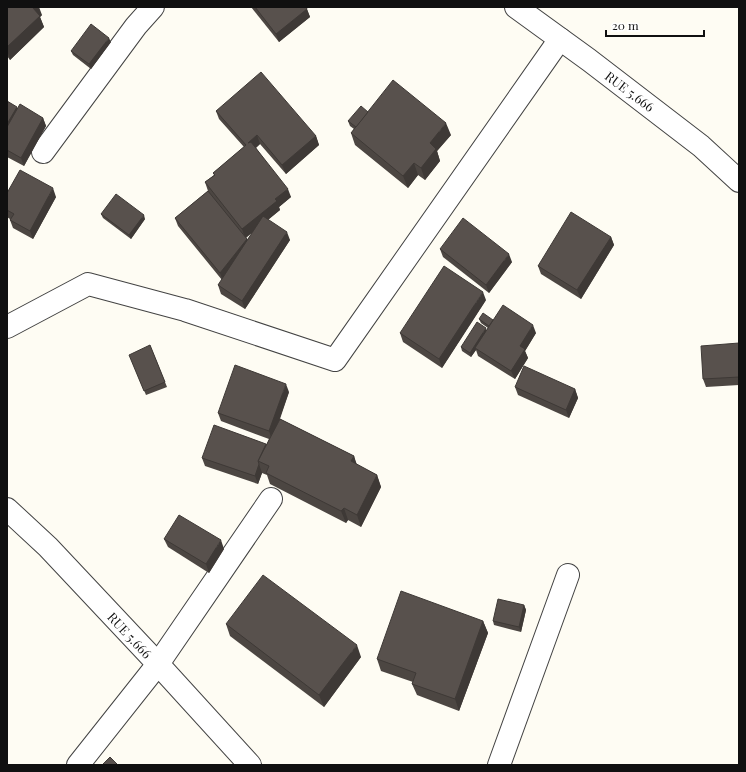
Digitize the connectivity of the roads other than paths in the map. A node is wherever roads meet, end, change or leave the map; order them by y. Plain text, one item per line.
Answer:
1 (153, 7) edge
2 (516, 7) edge
3 (560, 39) junction
4 (43, 152) dead end
5 (739, 181) edge
6 (7, 327) edge
7 (271, 499) dead end
8 (7, 509) edge
9 (568, 575) dead end
10 (158, 664) junction
11 (78, 765) edge
12 (250, 765) edge
13 (498, 765) edge

1 - 4 street
2 - 3 street, RUE 5.666
3 - 5 street, RUE 5.666
3 - 6 street
7 - 10 street
8 - 10 street, RUE 5.666
9 - 13 street
10 - 11 street
10 - 12 street, RUE 5.666

